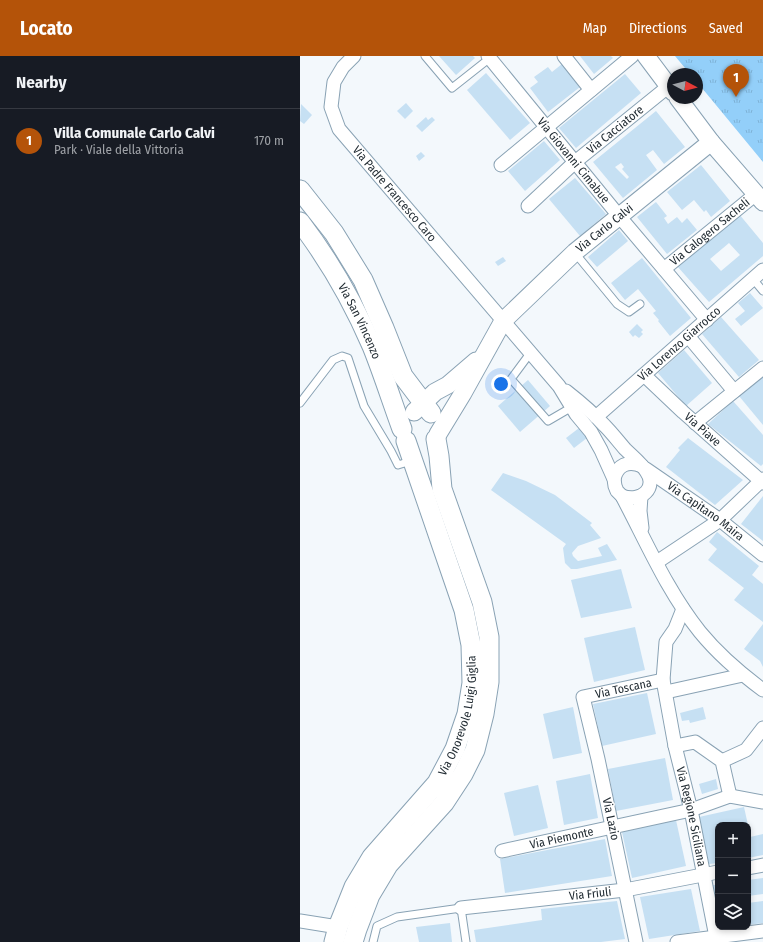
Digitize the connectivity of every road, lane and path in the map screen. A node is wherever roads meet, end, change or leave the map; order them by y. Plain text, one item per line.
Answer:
1 (354, 56) edge
2 (425, 56) edge
3 (564, 56) edge
4 (632, 56) edge
5 (646, 56) edge
6 (490, 57) edge
7 (667, 84) edge
8 (591, 90) junction
9 (667, 96) edge
10 (682, 104) edge
11 (546, 127) junction
12 (711, 142) junction
13 (575, 162) junction
14 (501, 165) dead end
15 (300, 190) edge
16 (760, 198) edge
17 (528, 206) dead end
18 (619, 216) junction
19 (300, 222) edge
20 (575, 252) junction
21 (664, 269) junction
22 (763, 270) edge
23 (753, 279) junction
24 (763, 291) edge
25 (640, 304) dead end
26 (707, 320) junction
27 (503, 321) junction
28 (688, 336) junction
29 (486, 351) junction
30 (531, 352) junction
31 (763, 368) edge
32 (644, 375) junction
33 (559, 386) junction
34 (734, 391) junction
35 (463, 393) junction
36 (423, 402) junction
37 (300, 403) edge
38 (572, 407) junction
39 (596, 417) junction
40 (695, 423) junction
41 (404, 435) junction
42 (438, 443) junction
43 (414, 460) junction
44 (644, 468) junction
45 (614, 479) junction
46 (762, 481) edge
47 (622, 496) junction
48 (641, 496) junction
49 (720, 520) junction
50 (643, 535) junction
51 (763, 555) edge
52 (657, 562) junction
53 (683, 609) junction
54 (743, 676) junction
55 (665, 686) junction
56 (763, 690) edge
57 (583, 697) joint
58 (763, 728) edge
59 (675, 746) junction
60 (722, 761) junction
61 (730, 796) junction
62 (763, 802) edge
63 (690, 810) junction
64 (612, 826) junction
65 (502, 851) dead end
66 (763, 865) edge
67 (751, 867) edge
68 (715, 873) edge
69 (704, 875) junction
70 (625, 890) junction
71 (461, 908) junction
72 (300, 921) edge
73 (763, 931) edge
74 (336, 934) edge
75 (717, 940) edge
76 (354, 942) edge
77 (373, 942) edge
78 (466, 942) edge
79 (636, 942) edge
80 (677, 942) edge

1 - 27 street, Via Padre Francesco Caro
2 - 6 lane
3 - 8 street
4 - 8 street
5 - 7 street
6 - 11 street, Via Giovanni Cimabue
8 - 11 street
9 - 13 street, Via Cacciatore
10 - 12 street
11 - 13 street, Via Giovanni Cimabue
11 - 14 street
12 - 16 street
12 - 18 street, Via Carlo Calvi
13 - 17 street, Via Cacciatore
13 - 18 street, Via Giovanni Cimabue
15 - 36 main road, Via San Vincenzo
16 - 21 street, Via Calogero Sacheli
18 - 20 street, Via Carlo Calvi
18 - 21 street, Via Giovanni Cimabue
19 - 41 main road, Via San Vincenzo
20 - 25 lane
20 - 27 street, Via Carlo Calvi
21 - 26 street, Via Giovanni Cimabue
22 - 23 street, Via Lorenzo Giarrocco
23 - 24 lane
23 - 26 street, Via Lorenzo Giarrocco
26 - 28 street, Via Lorenzo Giarrocco
27 - 29 street
27 - 30 street, Via Padre Francesco Caro
28 - 32 street, Via Lorenzo Giarrocco
28 - 34 street
29 - 35 street
29 - 36 street
30 - 33 street, Via Padre Francesco Caro
30 - 38 lane
31 - 34 street
32 - 39 street, Via Lorenzo Giarrocco
32 - 40 street, Via Piave
33 - 38 street
33 - 39 street, Via Capitano Maira
34 - 40 street
35 - 42 street
35 - 42 street
36 - 41 main road
36 - 42 main road
37 - 43 lane
38 - 45 street
39 - 44 street, Via Capitano Maira
40 - 46 street, Via Piave
41 - 42 main road
41 - 43 main road, Via Onorevole Luigi Giglia
42 - 76 main road, Via Onorevole Luigi Giglia
43 - 74 main road, Via Onorevole Luigi Giglia
44 - 45 street
44 - 48 street
44 - 49 street, Via Capitano Maira
45 - 47 street
46 - 49 street
47 - 48 street
47 - 50 street
48 - 50 street
49 - 51 street, Via Capitano Maira
49 - 52 street
50 - 52 street
52 - 53 street
53 - 54 street
53 - 55 street, Via Regione Siciliana
54 - 55 street, Via Toscana
54 - 56 street
55 - 57 street, Via Toscana
55 - 59 street, Via Regione Siciliana
57 - 64 street, Via Lazio
58 - 60 street
59 - 60 street
59 - 63 street, Via Regione Siciliana
60 - 61 street
61 - 62 street
61 - 63 street, Via Piemonte
63 - 64 street, Via Piemonte
63 - 69 street, Via Regione Siciliana
64 - 65 street, Via Piemonte
64 - 70 street, Via Lazio
66 - 67 street
68 - 69 street, Via Friuli
69 - 70 street, Via Friuli
69 - 75 street, Via Regione Siciliana
70 - 71 street, Via Friuli
70 - 79 street, Via Lazio
71 - 77 lane
71 - 78 lane
72 - 74 street
73 - 75 street
75 - 80 street

